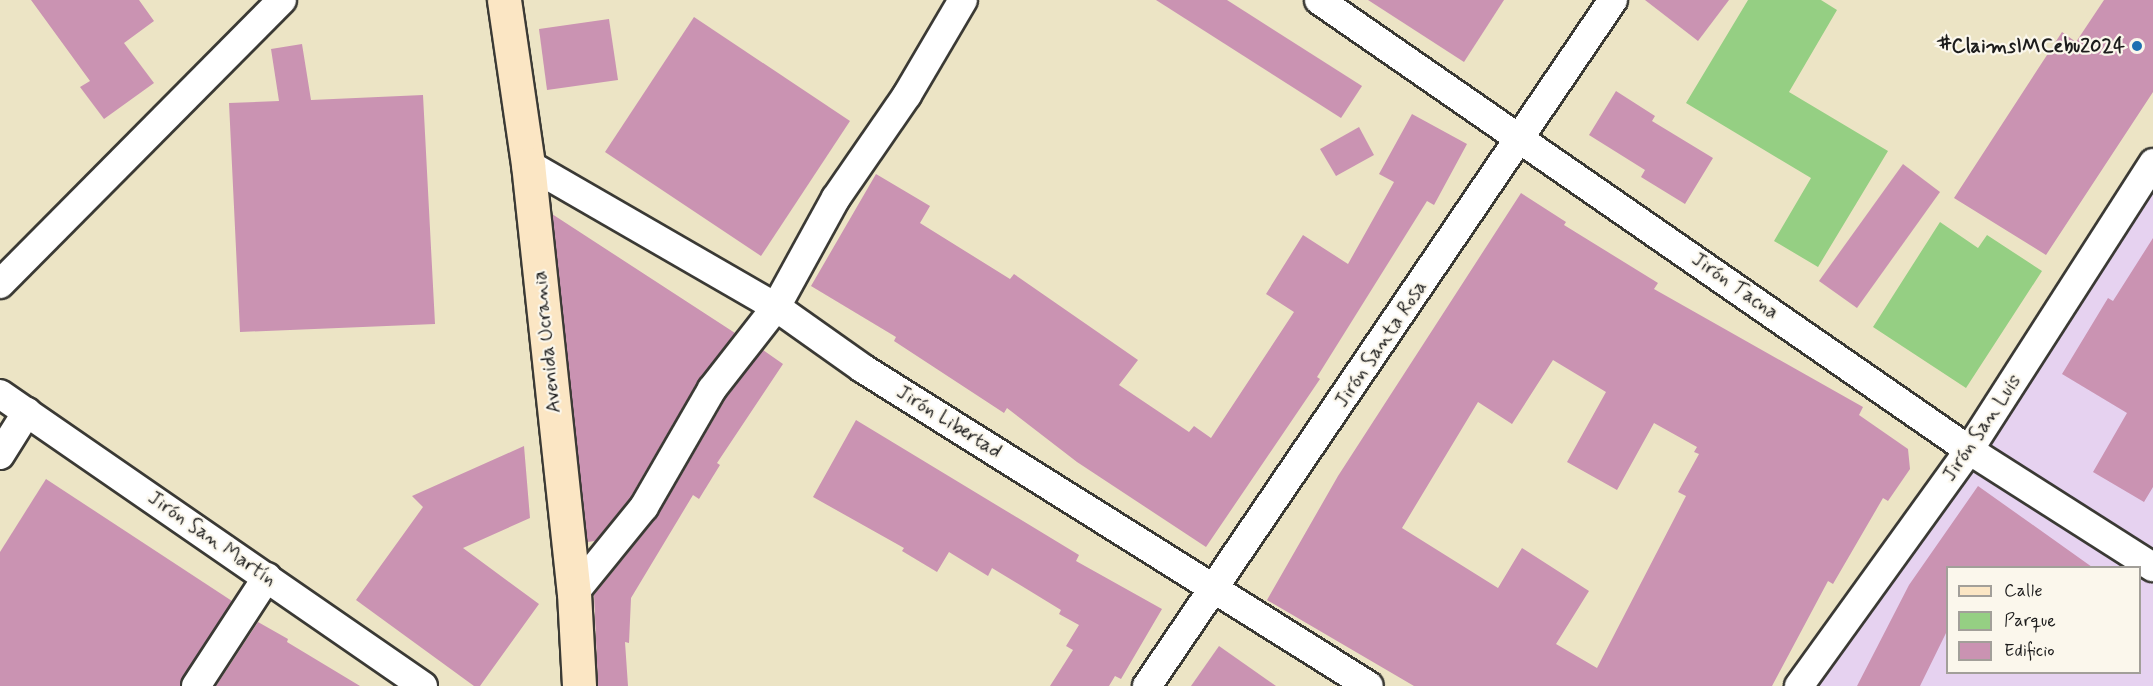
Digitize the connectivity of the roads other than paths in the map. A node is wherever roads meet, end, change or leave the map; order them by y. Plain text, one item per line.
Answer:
1 (282, 0) edge
2 (504, 0) edge
3 (963, 0) edge
4 (1319, 0) edge
5 (1613, 0) edge
6 (1521, 137) junction
7 (2153, 163) edge
8 (528, 164) junction
9 (0, 284) edge
10 (776, 307) junction
11 (0, 394) edge
12 (27, 412) junction
13 (1969, 450) junction
14 (0, 455) edge
15 (2153, 567) edge
16 (267, 577) junction
17 (1215, 589) junction
18 (574, 593) junction
19 (196, 686) edge
20 (423, 686) edge
21 (579, 686) edge
22 (1147, 686) edge
23 (1369, 686) edge
24 (1799, 686) edge

1 - 9 street
2 - 8 main road, Avenida Ucrania
3 - 10 street
4 - 6 street, Jirón Tacna
5 - 6 street, Jirón Santa Rosa
6 - 13 street, Jirón Tacna
6 - 17 street, Jirón Santa Rosa
7 - 13 street, Jirón San Luis
8 - 10 street, Jirón Libertad
8 - 18 main road, Avenida Ucrania
10 - 17 street, Jirón Libertad
10 - 18 street
11 - 12 street, Jirón San Martín
12 - 14 street
12 - 16 street, Jirón San Martín
13 - 15 street, Jirón Tacna
13 - 24 street, Jirón San Luis
16 - 19 street
16 - 20 street, Jirón San Martín
17 - 22 street, Jirón Santa Rosa
17 - 23 street, Jirón Libertad
18 - 21 main road, Avenida Ucrania

